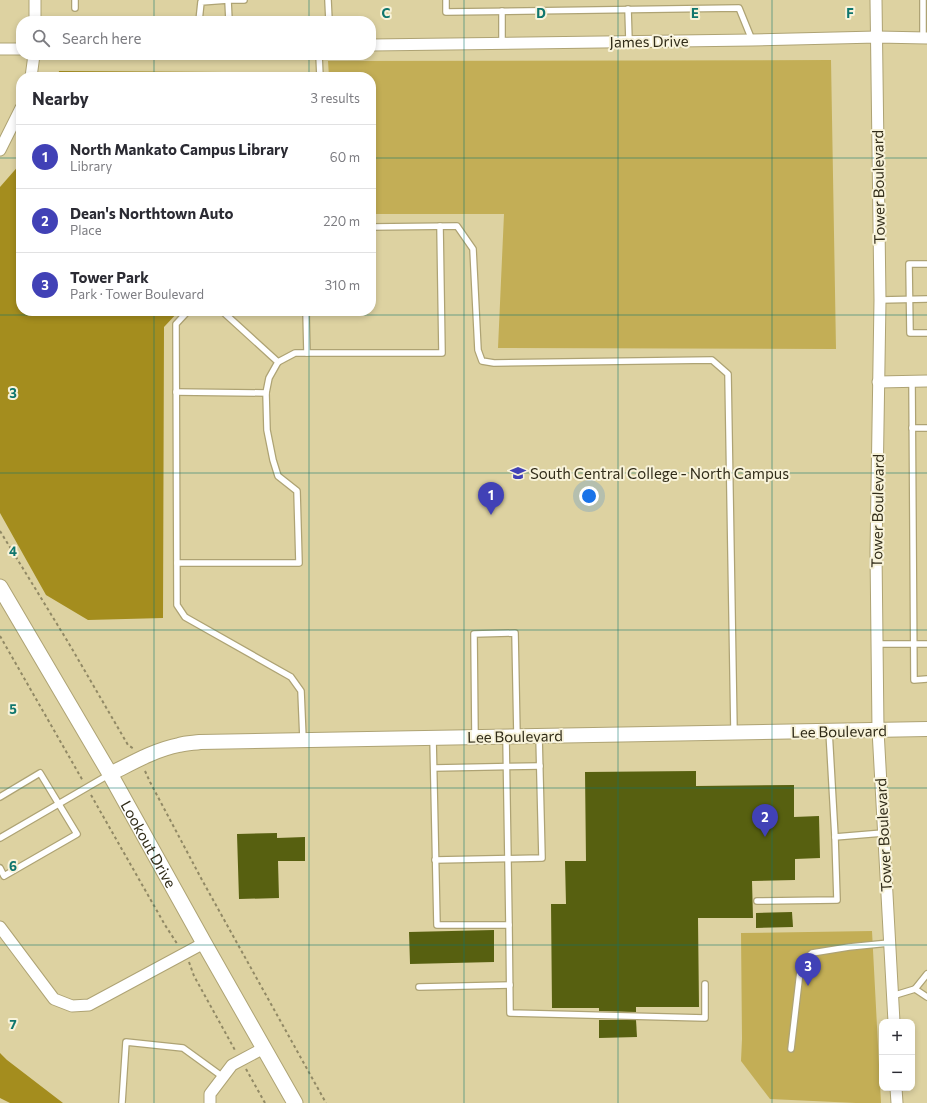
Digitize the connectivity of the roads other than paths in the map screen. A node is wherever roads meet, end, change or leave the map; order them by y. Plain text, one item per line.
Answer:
1 (35, 0) edge
2 (74, 0) edge
3 (228, 0) edge
4 (244, 0) edge
5 (328, 0) edge
6 (446, 0) edge
7 (876, 0) edge
8 (923, 0) edge
9 (75, 8) dead end
10 (628, 9) junction
11 (502, 11) junction
12 (35, 16) edge
13 (200, 16) edge
14 (228, 16) edge
15 (329, 16) edge
16 (876, 37) junction
17 (925, 38) edge
18 (752, 40) junction
19 (629, 41) junction
20 (502, 43) junction
21 (376, 44) edge
22 (0, 49) edge
23 (16, 49) edge
24 (33, 60) edge
25 (319, 60) edge
26 (32, 72) edge
27 (320, 72) edge
28 (16, 118) edge
29 (0, 150) edge
30 (440, 226) junction
31 (376, 227) edge
32 (927, 264) edge
33 (909, 299) junction
34 (927, 299) edge
35 (880, 300) junction
36 (183, 316) edge
37 (227, 316) edge
38 (306, 316) edge
39 (927, 333) edge
40 (307, 353) junction
41 (278, 362) junction
42 (927, 381) edge
43 (878, 382) junction
44 (912, 382) junction
45 (176, 392) junction
46 (266, 393) junction
47 (912, 428) junction
48 (927, 428) edge
49 (177, 563) junction
50 (0, 587) edge
51 (877, 644) junction
52 (913, 644) junction
53 (927, 644) edge
54 (927, 680) edge
55 (927, 729) edge
56 (878, 730) junction
57 (829, 731) junction
58 (734, 732) junction
59 (511, 736) junction
60 (539, 736) junction
61 (476, 737) junction
62 (433, 738) junction
63 (303, 739) junction
64 (506, 766) junction
65 (540, 766) junction
66 (434, 768) junction
67 (110, 774) junction
68 (0, 797) edge
69 (58, 804) junction
70 (883, 833) junction
71 (835, 837) junction
72 (0, 838) edge
73 (508, 858) junction
74 (435, 860) junction
75 (0, 868) edge
76 (757, 901) dead end
77 (509, 925) junction
78 (0, 926) edge
79 (204, 943) junction
80 (889, 943) junction
81 (927, 974) edge
82 (705, 984) dead end
83 (510, 985) junction
84 (419, 987) dead end
85 (915, 989) junction
86 (892, 996) junction
87 (927, 996) edge
88 (894, 1019) edge
89 (264, 1048) junction
90 (791, 1048) dead end
91 (223, 1077) junction
92 (896, 1091) edge
93 (122, 1103) edge
94 (210, 1103) edge
95 (295, 1103) edge
96 (896, 1103) edge

1 - 12 street
2 - 9 lane
3 - 4 lane
3 - 13 lane
3 - 14 lane
5 - 15 lane
6 - 11 lane
7 - 16 street, Tower Boulevard
8 - 17 lane
10 - 11 lane
10 - 18 lane
10 - 19 lane
11 - 20 lane
16 - 17 street, James Drive
16 - 18 street, James Drive
16 - 35 street, Tower Boulevard
18 - 19 street, James Drive
19 - 20 street, James Drive
20 - 21 street, James Drive
22 - 23 street
24 - 26 street
25 - 27 lane
28 - 29 street
30 - 31 lane
30 - 40 lane
30 - 58 lane
32 - 33 lane
33 - 34 lane
33 - 35 lane
33 - 39 lane
35 - 43 street, Tower Boulevard
36 - 45 lane
37 - 41 lane
38 - 40 lane
40 - 41 lane
41 - 46 lane
42 - 44 street
43 - 44 street
43 - 51 street, Tower Boulevard
44 - 47 lane
45 - 46 lane
45 - 49 lane
46 - 49 lane
47 - 48 lane
47 - 52 lane
49 - 63 lane
50 - 67 main road, Lookout Drive
51 - 52 lane
51 - 56 street, Tower Boulevard
52 - 53 lane
52 - 54 lane
55 - 56 street, Lee Boulevard
56 - 57 street, Lee Boulevard
56 - 70 street, Tower Boulevard
57 - 58 street, Lee Boulevard
57 - 71 lane
58 - 60 street, Lee Boulevard
59 - 60 street, Lee Boulevard
59 - 61 street, Lee Boulevard
59 - 61 lane
59 - 64 lane
60 - 65 lane
61 - 62 street, Lee Boulevard
62 - 63 street, Lee Boulevard
62 - 66 lane
63 - 67 street, Lee Boulevard
64 - 65 lane
64 - 66 lane
64 - 73 lane
65 - 73 lane
66 - 74 lane
67 - 69 lane
67 - 79 main road, Lookout Drive
68 - 69 lane
69 - 72 lane
69 - 75 lane
70 - 71 lane
70 - 80 street, Tower Boulevard
71 - 76 lane
73 - 74 lane
73 - 77 lane
74 - 77 lane
77 - 83 lane
78 - 79 street
79 - 89 main road, Lookout Drive
80 - 86 street, Tower Boulevard
80 - 90 lane
81 - 85 lane
82 - 83 lane
83 - 84 lane
85 - 86 lane
85 - 87 lane
86 - 88 street, Tower Boulevard
89 - 91 street
89 - 95 main road, Lookout Drive
91 - 93 lane
91 - 94 street
92 - 96 street

